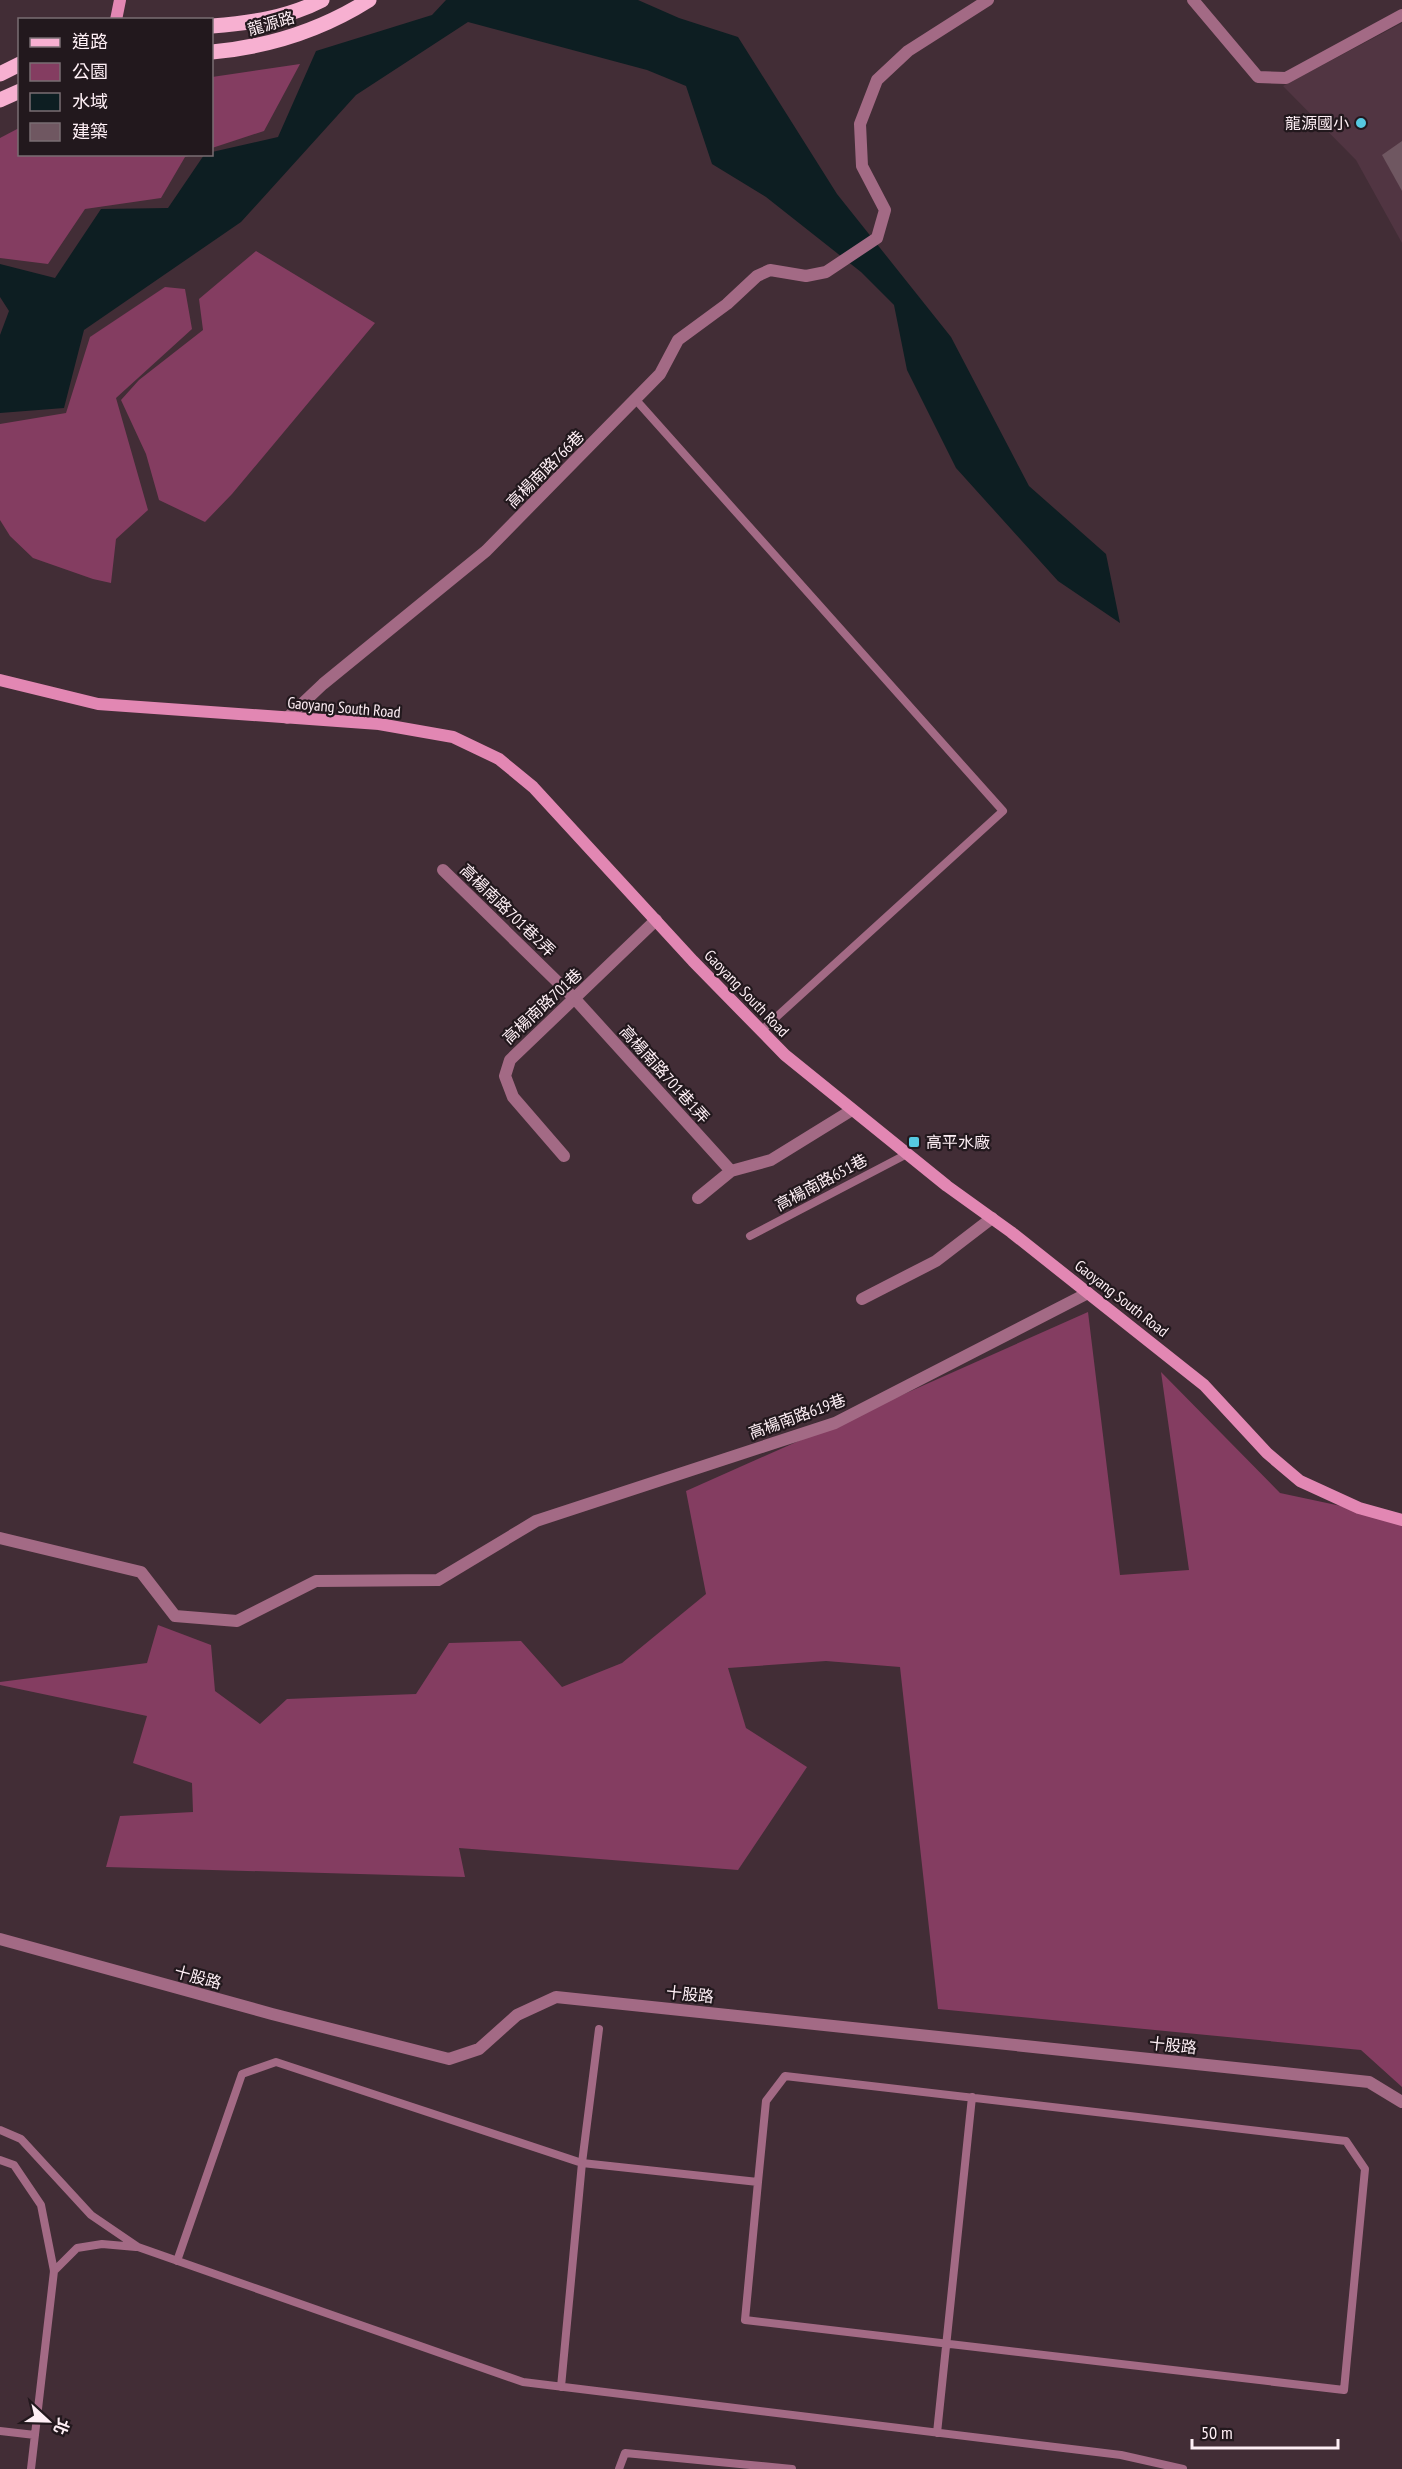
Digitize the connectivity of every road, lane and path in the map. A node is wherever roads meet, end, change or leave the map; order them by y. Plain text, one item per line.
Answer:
1 (120, 0) edge
2 (322, 0) edge
3 (369, 0) edge
4 (988, 0) edge
5 (1193, 0) edge
6 (1402, 15) edge
7 (116, 18) edge
8 (213, 26) edge
9 (213, 52) edge
10 (18, 65) edge
11 (0, 74) edge
12 (18, 91) edge
13 (0, 100) edge
14 (636, 399) junction
15 (0, 680) edge
16 (287, 718) junction
17 (443, 870) dead end
18 (656, 920) junction
19 (575, 999) junction
20 (761, 1031) junction
21 (852, 1110) junction
22 (907, 1154) junction
23 (564, 1156) dead end
24 (731, 1171) junction
25 (698, 1198) dead end
26 (992, 1218) junction
27 (750, 1236) dead end
28 (1088, 1293) junction
29 (862, 1299) dead end
30 (1402, 1520) edge
31 (0, 1538) edge
32 (0, 1939) edge
33 (599, 2029) dead end
34 (972, 2097) junction
35 (1402, 2102) edge
36 (0, 2130) edge
37 (0, 2160) edge
38 (582, 2163) junction
39 (758, 2182) junction
40 (138, 2247) junction
41 (177, 2260) junction
42 (54, 2271) junction
43 (945, 2343) junction
44 (561, 2387) junction
45 (0, 2431) edge
46 (937, 2433) junction
47 (35, 2435) junction
48 (31, 2469) edge
49 (619, 2469) edge
50 (792, 2469) edge
51 (1183, 2469) edge

1 - 7 street
2 - 8 main road
3 - 9 main road, 龍源路
4 - 14 street, 高楊南路766巷
5 - 6 street
10 - 11 main road
12 - 13 main road
14 - 16 street, 高楊南路766巷
14 - 20 lane
15 - 16 street, Gaoyang South Road
16 - 18 street, Gaoyang South Road
17 - 19 street, 高楊南路701巷2弄
18 - 19 street, 高楊南路701巷
18 - 20 street, Gaoyang South Road
19 - 23 street, 高楊南路701巷
19 - 24 street, 高楊南路701巷1弄
20 - 21 street, Gaoyang South Road
21 - 22 street, Gaoyang South Road
21 - 24 street
22 - 26 street, Gaoyang South Road
22 - 27 lane, 高楊南路651巷
24 - 25 street
26 - 28 street, Gaoyang South Road
26 - 29 street
28 - 30 street, Gaoyang South Road
28 - 31 street, 高楊南路619巷
32 - 35 street, 十股路
33 - 38 lane
34 - 39 lane
34 - 43 lane
34 - 43 lane
36 - 40 lane
37 - 42 lane
38 - 39 lane
38 - 41 lane
38 - 44 lane
39 - 43 lane
40 - 41 lane
40 - 42 lane
41 - 44 lane
42 - 47 lane
43 - 46 lane
44 - 46 lane
45 - 47 lane
46 - 51 lane
47 - 48 lane
49 - 50 lane

